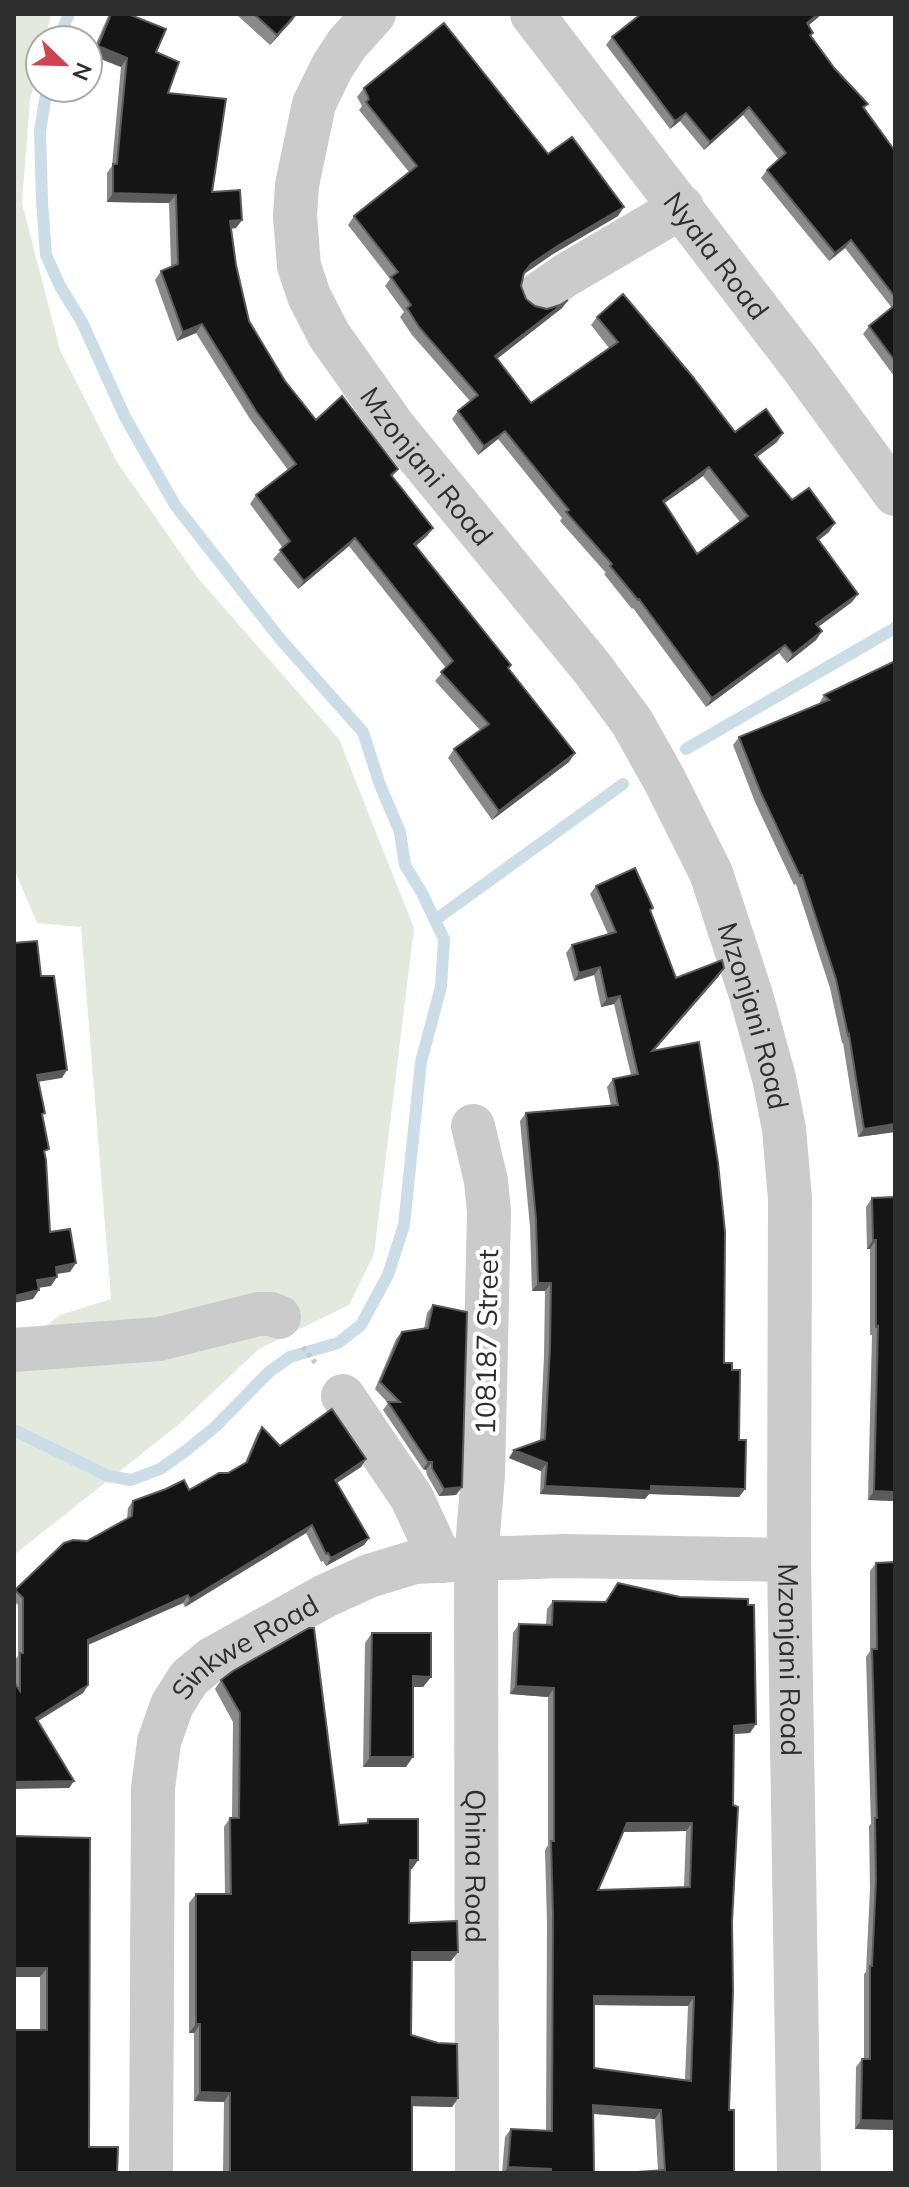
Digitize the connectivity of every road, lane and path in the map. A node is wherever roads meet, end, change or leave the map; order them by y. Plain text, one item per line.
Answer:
1 (374, 14) edge
2 (532, 16) edge
3 (682, 207) junction
4 (540, 293) dead end
5 (895, 494) edge
6 (473, 1126) dead end
7 (279, 1317) joint
8 (14, 1350) edge
9 (343, 1396) joint
10 (459, 1560) junction
11 (789, 1560) junction
12 (151, 2173) edge
13 (477, 2173) edge
14 (799, 2173) edge

1 - 11 street, Mzonjani Road
2 - 3 street, Nyala Road
3 - 4 street
3 - 5 street, Nyala Road
6 - 10 street, 108187 Street
7 - 8 street
7 - 9 path
9 - 10 street
10 - 11 street, Sinkwe Road
10 - 12 street, Sinkwe Road
10 - 13 street, Qhina Road
11 - 14 street, Mzonjani Road

